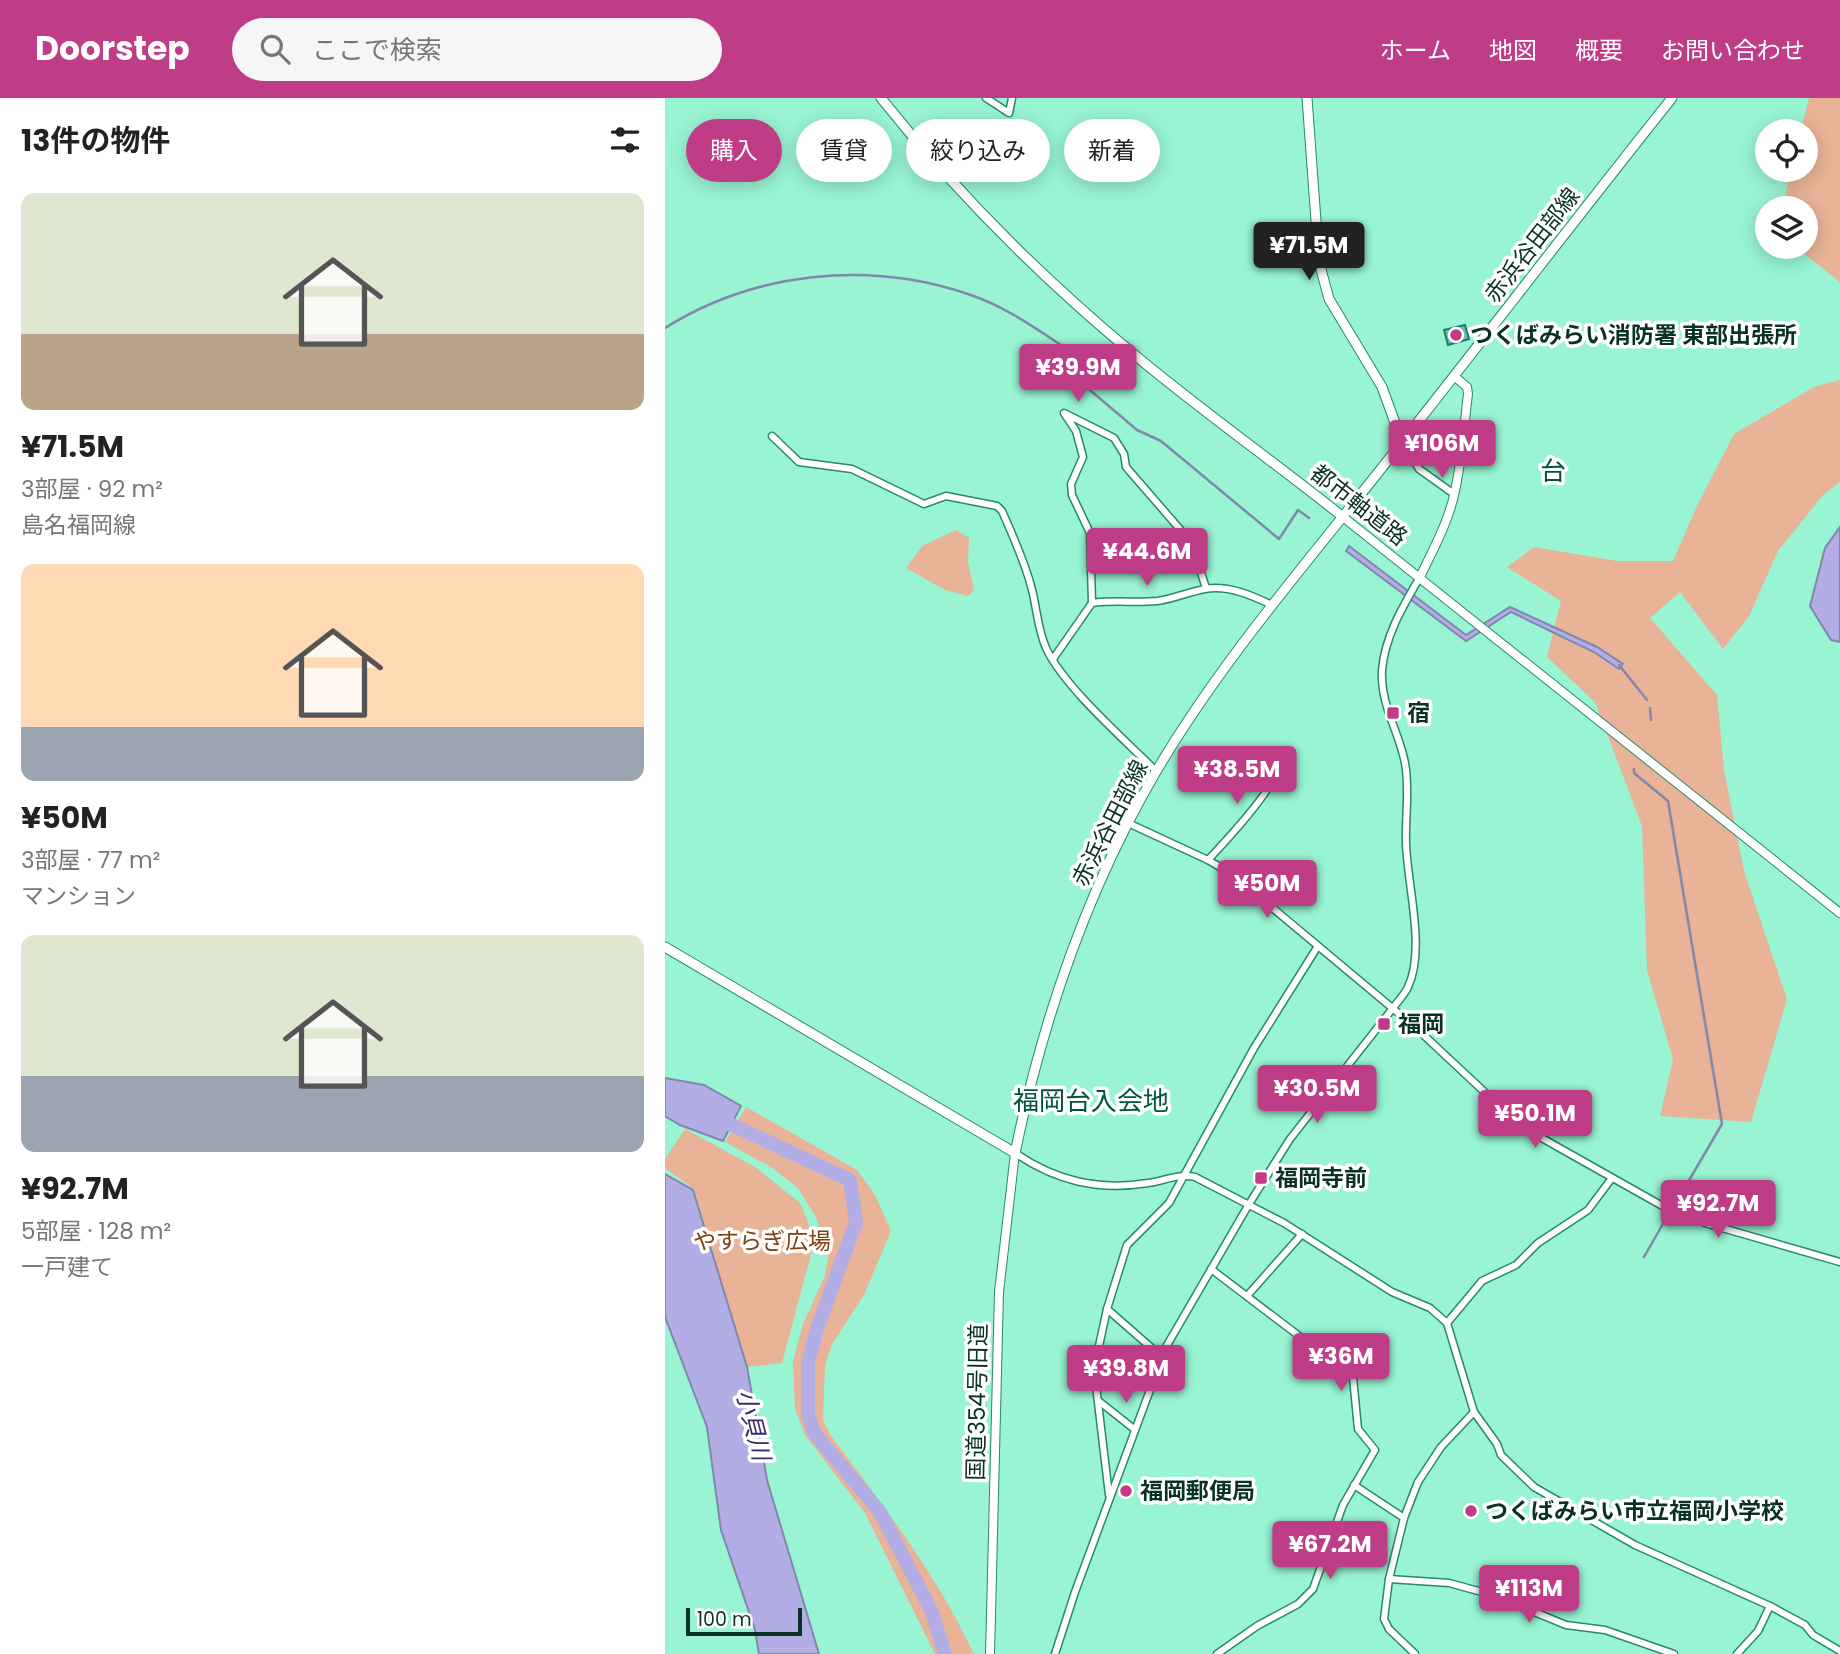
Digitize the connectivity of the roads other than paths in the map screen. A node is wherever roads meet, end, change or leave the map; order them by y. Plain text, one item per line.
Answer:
1 (881, 98) edge
2 (986, 98) edge
3 (1012, 98) edge
4 (1307, 98) edge
5 (1672, 98) edge
6 (1454, 376) junction
7 (772, 436) dead end
8 (1402, 442) junction
9 (1454, 494) junction
10 (1343, 517) junction
11 (1420, 577) junction
12 (1206, 589) junction
13 (1092, 603) junction
14 (1272, 605) junction
15 (1053, 659) junction
16 (1268, 752) dead end
17 (1156, 771) junction
18 (1128, 823) junction
19 (1208, 860) junction
20 (1840, 913) edge
21 (1318, 946) junction
22 (665, 947) edge
23 (1393, 1008) junction
24 (1015, 1153) junction
25 (1187, 1175) junction
26 (1612, 1178) junction
27 (1249, 1204) junction
28 (1302, 1234) junction
29 (1840, 1262) edge
30 (1211, 1269) junction
31 (1247, 1296) junction
32 (1107, 1309) junction
33 (1447, 1323) junction
34 (1161, 1357) junction
35 (1100, 1402) junction
36 (1474, 1412) junction
37 (1134, 1429) junction
38 (1354, 1485) junction
39 (1109, 1497) junction
40 (1404, 1518) junction
41 (1389, 1579) junction
42 (1770, 1606) junction
43 (1840, 1651) edge
44 (990, 1654) edge
45 (1055, 1654) edge
46 (1217, 1654) edge
47 (1415, 1654) edge
48 (1674, 1654) edge
49 (1737, 1654) edge

1 - 10 main road, 都市軸道路
2 - 3 street
4 - 8 main road
5 - 6 main road, 赤浜谷田部線
6 - 8 main road, 赤浜谷田部線
6 - 9 street
7 - 15 street
8 - 9 street
8 - 10 main road, 赤浜谷田部線
9 - 11 street
10 - 11 street, 都市軸道路
10 - 14 main road, 赤浜谷田部線
11 - 20 street, 都市軸道路
11 - 23 street
12 - 13 street
12 - 13 street
12 - 14 street
13 - 15 street
14 - 17 main road, 赤浜谷田部線
15 - 17 street
16 - 19 street
17 - 18 main road, 赤浜谷田部線
18 - 19 street
18 - 24 main road, 赤浜谷田部線
19 - 21 street
21 - 23 street
21 - 25 street
22 - 24 main road
23 - 26 street
23 - 27 street
24 - 25 street
24 - 44 street, 国道354号旧道
25 - 27 street
25 - 32 street
26 - 29 street
26 - 33 street
27 - 28 street
27 - 30 street
28 - 31 street
28 - 33 street
30 - 31 street
30 - 34 street
31 - 38 street
32 - 34 street
32 - 35 street
33 - 36 street
34 - 37 street
35 - 37 street
35 - 39 street
36 - 40 street
36 - 42 street
37 - 39 street
38 - 40 street
38 - 46 street
39 - 45 street
40 - 41 street
41 - 47 street
41 - 48 street
42 - 43 street
42 - 49 street

